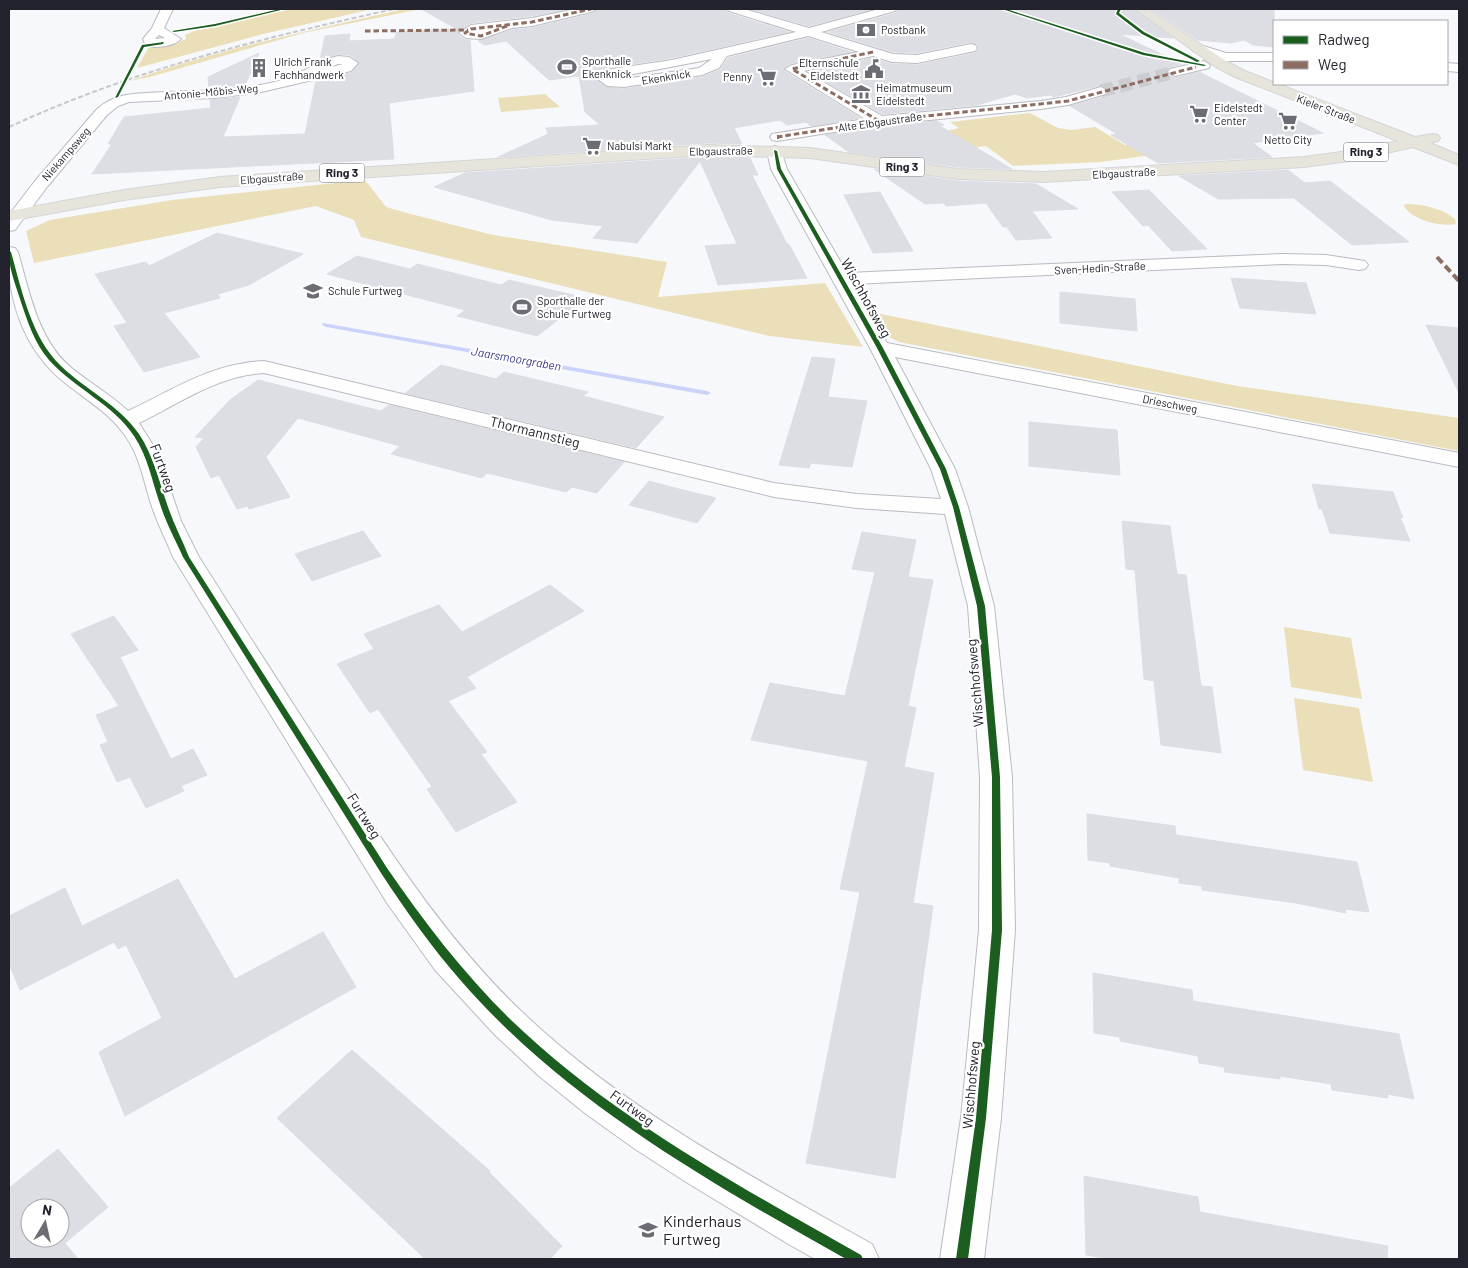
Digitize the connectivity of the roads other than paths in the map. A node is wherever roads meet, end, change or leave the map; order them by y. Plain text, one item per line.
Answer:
1 (167, 9) edge
2 (591, 9) edge
3 (733, 9) edge
4 (891, 9) edge
5 (1141, 9) edge
6 (1160, 9) edge
7 (507, 26) dead end
8 (157, 29) dead end
9 (811, 31) junction
10 (971, 48) dead end
11 (1197, 48) junction
12 (873, 52) junction
13 (723, 53) junction
14 (1273, 57) edge
15 (1244, 58) junction
16 (1204, 65) dead end
17 (1175, 72) tunnel mouth
18 (1273, 74) edge
19 (302, 78) dead end
20 (1294, 85) edge
21 (1102, 91) tunnel mouth
22 (120, 100) joint
23 (879, 121) junction
24 (1433, 138) junction
25 (1412, 142) junction
26 (776, 144) junction
27 (1459, 148) edge
28 (1459, 160) edge
29 (12, 219) edge
30 (10, 255) edge
31 (1358, 265) dead end
32 (841, 279) junction
33 (880, 348) junction
34 (125, 421) junction
35 (1459, 460) edge
36 (956, 507) junction
37 (857, 1259) edge
38 (962, 1259) edge

1 - 8 street
2 - 7 street
3 - 9 street
4 - 9 street, Ekenknick
5 - 11 main road, Kieler Straße
6 - 15 main road
9 - 12 street
9 - 13 street, Ekenknick
10 - 12 street
11 - 15 street
11 - 25 main road, Kieler Straße
12 - 23 street
13 - 13 street, Ekenknick
14 - 15 street
15 - 18 main road
16 - 17 street
19 - 22 street, Antonie-Möbis-Weg
20 - 24 main road, Kieler Straße
21 - 23 street, Alte Elbgaustraße
22 - 29 street, Niekampsweg
23 - 26 street, Alte Elbgaustraße
24 - 25 main road, Elbgaustraße / Ring 3
24 - 27 main road, Kieler Straße
25 - 26 main road, Elbgaustraße / Ring 3
25 - 28 main road, Kieler Straße
26 - 29 main road, Elbgaustraße / Ring 3
26 - 32 street, Wischhofsweg
30 - 34 street, Furtweg
31 - 32 street, Sven-Hedin-Straße
32 - 33 street, Wischhofsweg
33 - 35 street, Drieschweg
33 - 36 street, Wischhofsweg
34 - 36 street, Thormannstieg
34 - 37 street, Furtweg
36 - 38 street, Wischhofsweg

